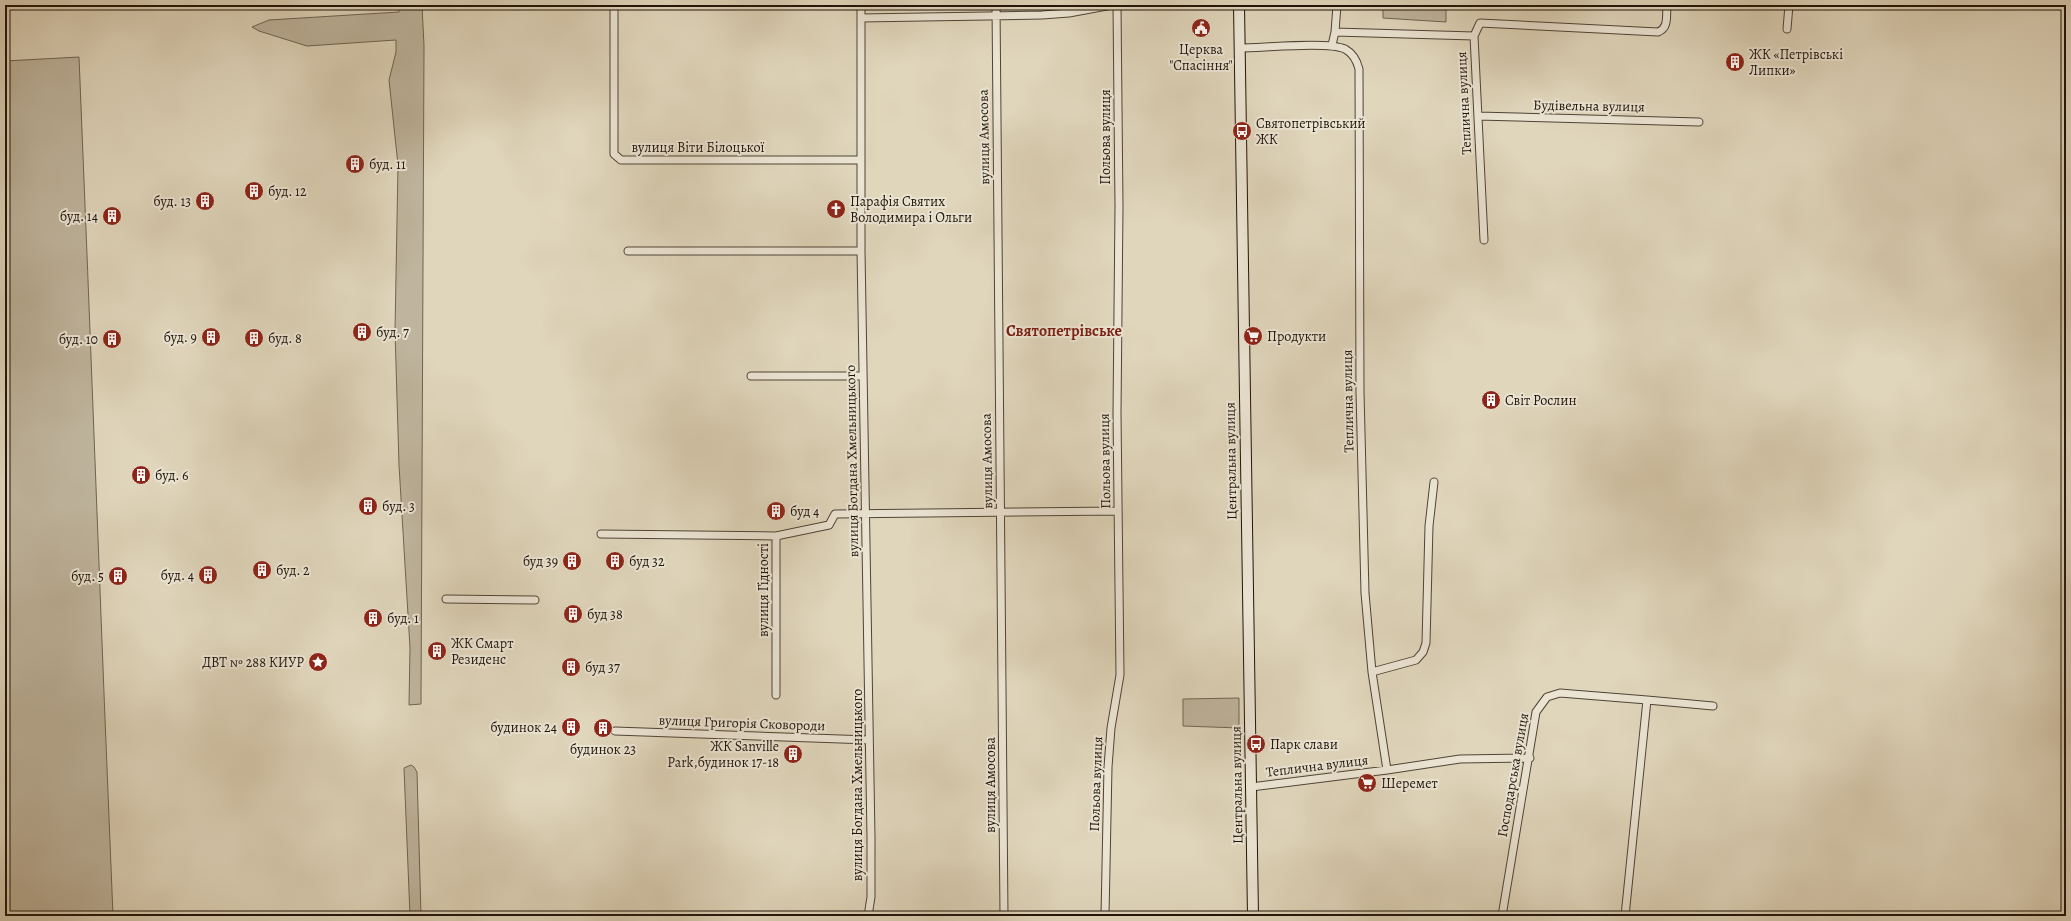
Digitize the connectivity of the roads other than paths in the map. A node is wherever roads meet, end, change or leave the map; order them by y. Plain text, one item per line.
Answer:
1 (614, 5) edge
2 (862, 5) edge
3 (996, 5) edge
4 (1112, 5) edge
5 (1118, 5) edge
6 (1239, 5) edge
7 (1337, 5) edge
8 (1667, 5) edge
9 (1789, 5) edge
10 (996, 17) junction
11 (861, 18) junction
12 (1787, 29) dead end
13 (1336, 32) junction
14 (1474, 36) junction
15 (1332, 45) junction
16 (1240, 48) junction
17 (1478, 116) junction
18 (1699, 122) dead end
19 (861, 160) junction
20 (1484, 240) dead end
21 (628, 251) dead end
22 (861, 251) junction
23 (751, 376) dead end
24 (863, 376) junction
25 (1434, 482) dead end
26 (1118, 511) junction
27 (1001, 512) junction
28 (866, 514) junction
29 (601, 534) dead end
30 (776, 536) junction
31 (446, 599) dead end
32 (535, 600) dead end
33 (1372, 672) junction
34 (776, 695) dead end
35 (1647, 700) junction
36 (1713, 706) dead end
37 (615, 731) dead end
38 (869, 740) junction
39 (1530, 758) junction
40 (1387, 770) junction
41 (1251, 787) junction
42 (868, 916) edge
43 (1004, 916) edge
44 (1105, 916) edge
45 (1253, 916) edge
46 (1502, 916) edge
47 (1625, 916) edge

1 - 19 street, вулиця Віти Білоцької
2 - 11 street, вулиця Богдана Хмельницького
3 - 10 street, вулиця Амосова
4 - 10 street
5 - 26 street, Польова вулиця
6 - 16 main road, Центральна вулиця
7 - 13 street
8 - 14 street, Теплична вулиця
9 - 12 street
10 - 11 street
10 - 27 street, вулиця Амосова
11 - 19 street, вулиця Богдана Хмельницького
13 - 14 street, Теплична вулиця
13 - 15 street
14 - 17 street, Теплична вулиця
15 - 16 street, Теплична вулиця
15 - 33 street, Теплична вулиця
16 - 41 main road, Центральна вулиця
17 - 18 street, Будівельна вулиця
17 - 20 street, Теплична вулиця
19 - 22 street, вулиця Богдана Хмельницького
21 - 22 street
22 - 24 street, вулиця Богдана Хмельницького
23 - 24 street
24 - 28 street, вулиця Богдана Хмельницького
25 - 33 street
26 - 27 street
26 - 44 street, Польова вулиця
27 - 28 street
27 - 43 street, вулиця Амосова
28 - 30 street, вулиця Гідності
28 - 38 street, вулиця Богдана Хмельницького
29 - 30 street
30 - 34 street, вулиця Гідності
31 - 32 street
33 - 40 street, Теплична вулиця
35 - 36 street, Господарська вулиця
35 - 39 street, Господарська вулиця
35 - 47 street
37 - 38 street, вулиця Григорія Сковороди
38 - 42 street, вулиця Богдана Хмельницького
39 - 40 street, Теплична вулиця
39 - 46 street, Господарська вулиця
40 - 41 street, Теплична вулиця
41 - 45 main road, Центральна вулиця

